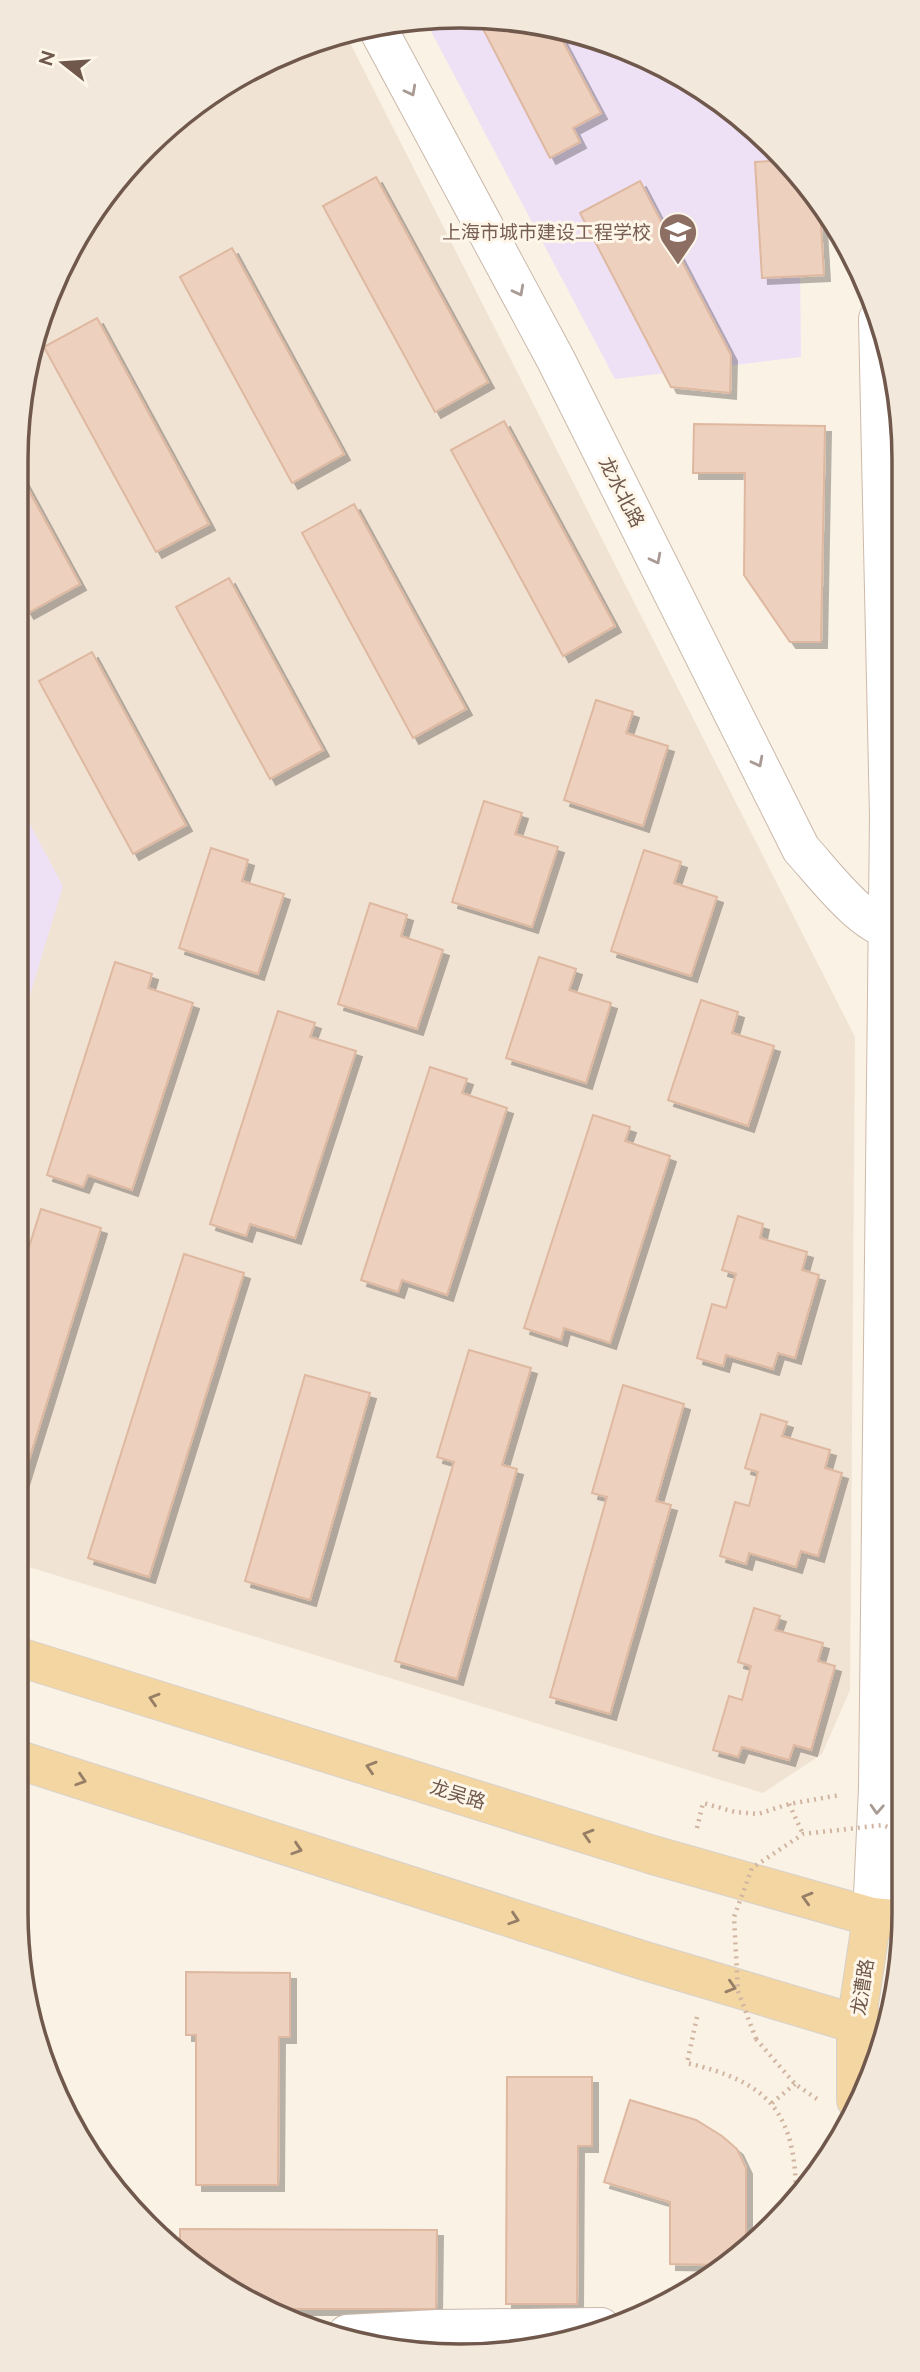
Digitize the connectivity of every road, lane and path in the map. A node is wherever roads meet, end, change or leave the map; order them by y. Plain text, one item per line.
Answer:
1 (381, 35) edge
2 (879, 355) edge
3 (892, 875) edge
4 (892, 931) edge
5 (892, 1084) edge
6 (28, 1660) edge
7 (28, 1763) edge
8 (878, 1788) junction
9 (704, 1802) dead end
10 (789, 1804) junction
11 (892, 1829) edge
12 (803, 1834) junction
13 (888, 1918) edge
14 (705, 1979) junction
15 (870, 2027) edge
16 (796, 2084) junction
17 (772, 2103) junction
18 (841, 2103) edge
19 (796, 2184) edge
20 (575, 2328) edge
21 (364, 2333) edge

1 -> 4 main road, 龙水北路
2 - 3 main road
5 - 8 main road
13 -> 6 main road, 龙吴路
7 -> 14 main road
8 - 10 path
8 -> 13 main road
9 - 10 path
10 - 12 path
11 - 12 path, bridge
12 - 16 path, bridge
13 - 15 main road, 龙漕路
14 -> 15 main road
14 - 17 path
15 - 18 main road, 龙漕路
16 - 17 path
16 - 18 path
17 - 19 path
20 - 21 main road

